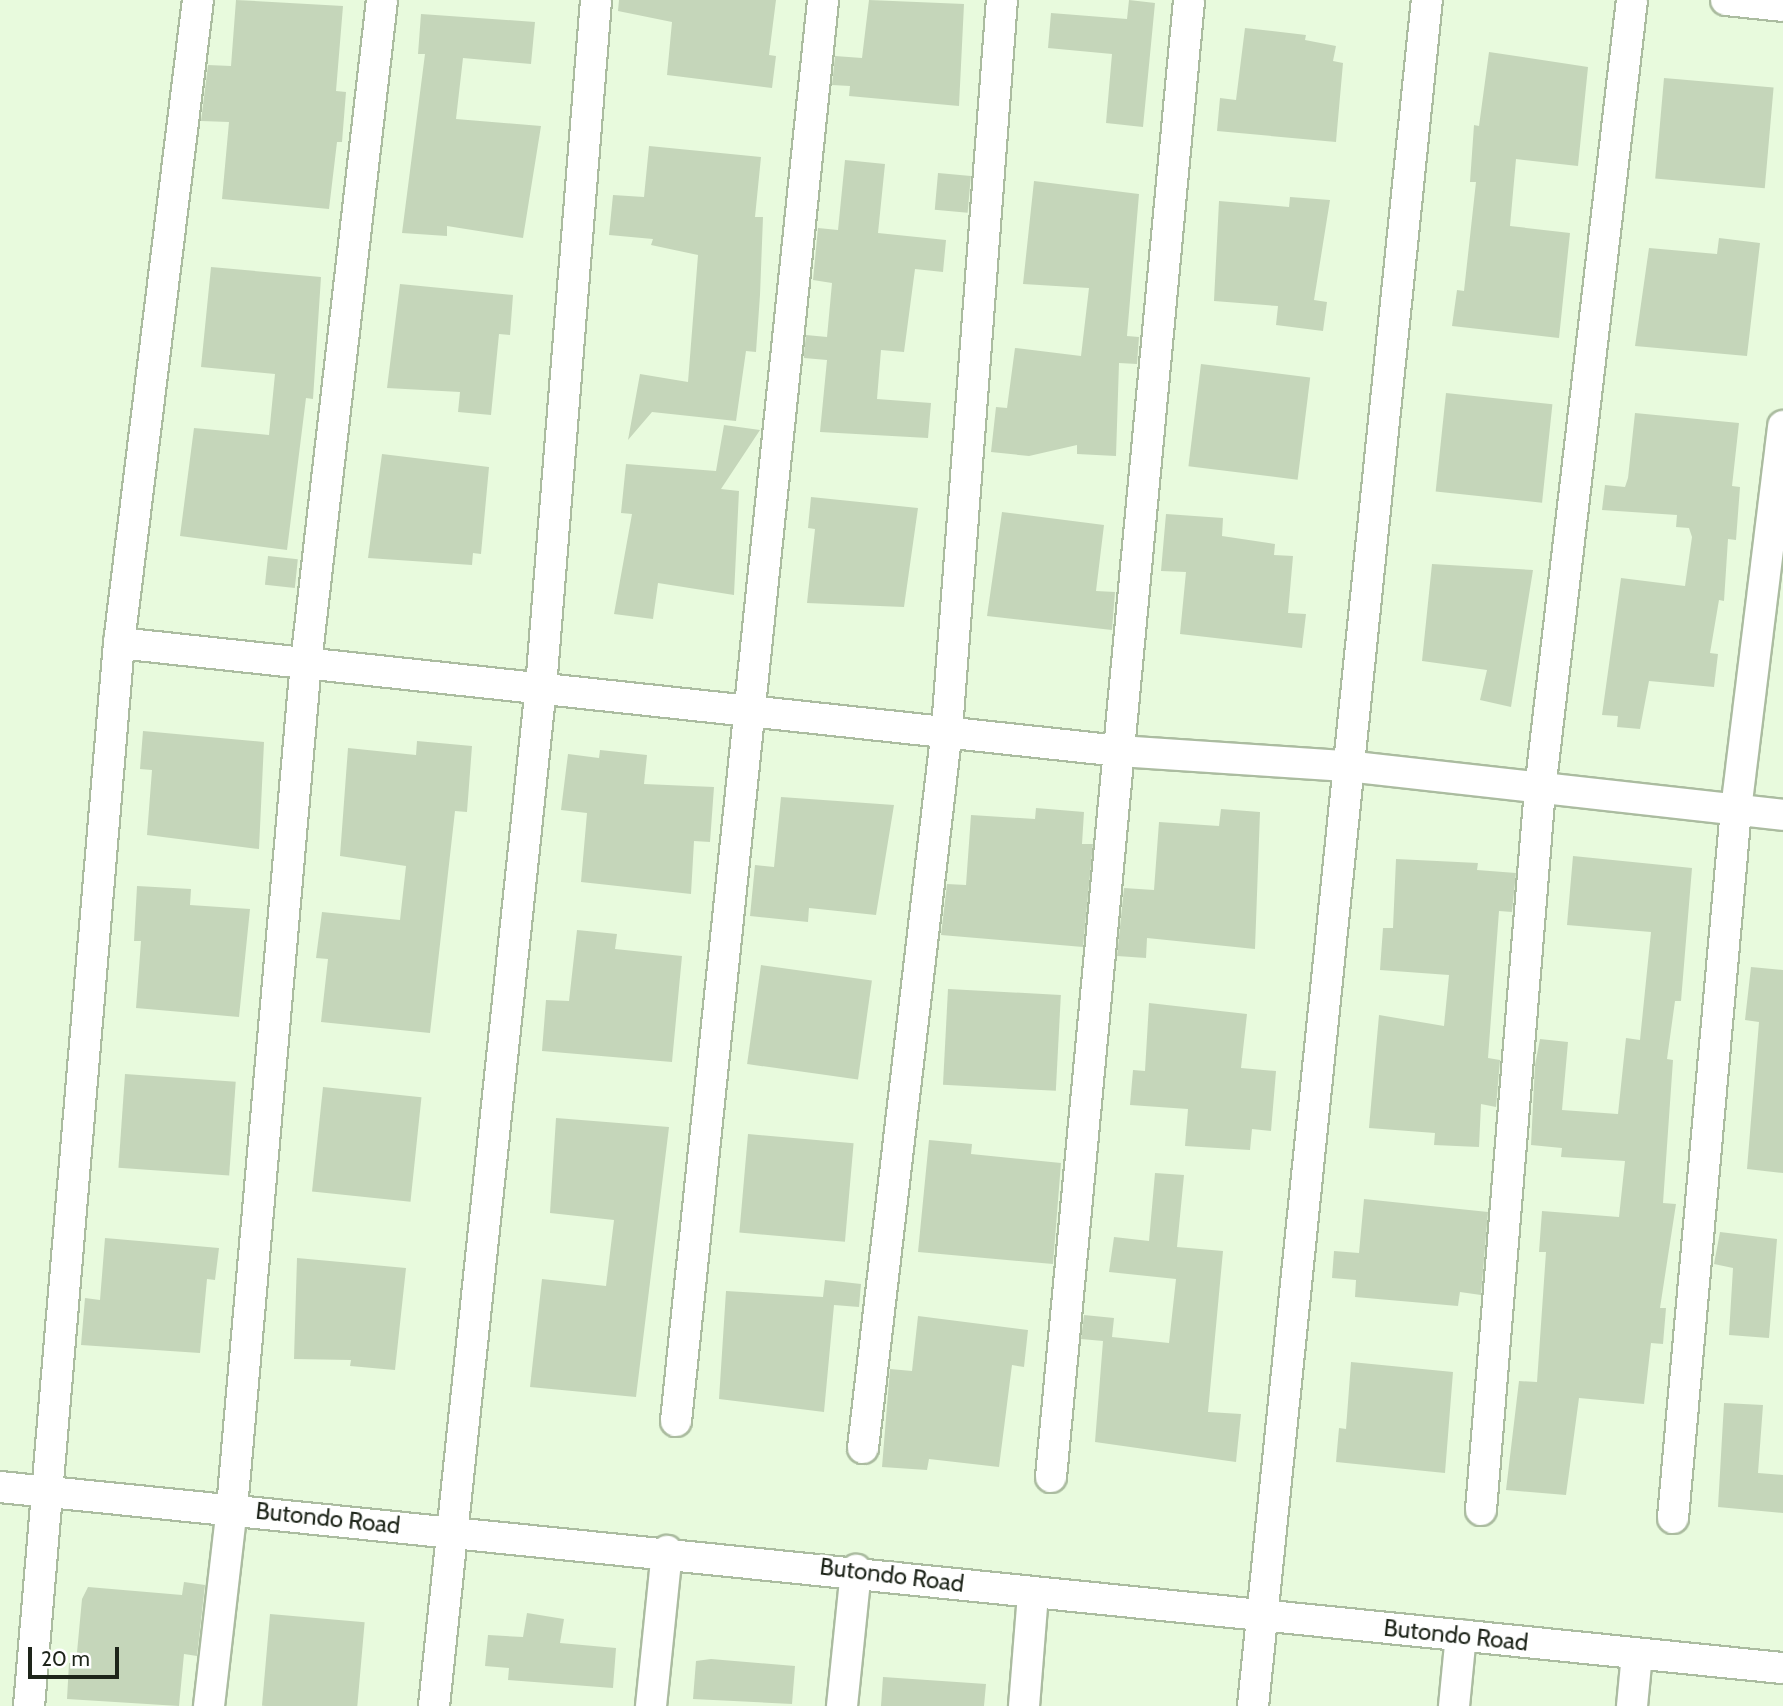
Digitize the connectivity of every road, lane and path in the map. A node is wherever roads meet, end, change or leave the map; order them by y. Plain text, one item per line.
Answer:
1 (198, 0) edge
2 (382, 0) edge
3 (596, 0) edge
4 (823, 0) edge
5 (1002, 0) edge
6 (1189, 0) edge
7 (1427, 0) edge
8 (1632, 0) edge
9 (1726, 0) edge
10 (1783, 6) edge
11 (1783, 426) edge
12 (119, 643) junction
13 (306, 663) junction
14 (541, 687) junction
15 (750, 708) junction
16 (947, 729) junction
17 (1119, 751) junction
18 (1347, 766) junction
19 (1540, 790) junction
20 (1736, 810) junction
21 (1783, 815) edge
22 (676, 1421) dead end
23 (863, 1448) dead end
24 (1051, 1477) dead end
25 (0, 1487) edge
26 (49, 1491) junction
27 (232, 1508) junction
28 (1481, 1510) dead end
29 (1673, 1518) dead end
30 (451, 1532) junction
31 (667, 1552) junction
32 (856, 1570) junction
33 (1033, 1593) junction
34 (1262, 1617) junction
35 (1461, 1635) junction
36 (1637, 1654) junction
37 (1783, 1668) edge
38 (30, 1706) edge
39 (209, 1706) edge
40 (434, 1706) edge
41 (651, 1706) edge
42 (842, 1706) edge
43 (1024, 1706) edge
44 (1253, 1706) edge
45 (1454, 1706) edge
46 (1632, 1706) edge

1 - 12 street
2 - 13 street
3 - 14 street
4 - 15 street
5 - 16 street
6 - 17 street
7 - 18 street
8 - 19 street
9 - 10 street
11 - 20 street
12 - 13 street
12 - 26 street
13 - 14 street
13 - 27 street
14 - 15 street
14 - 30 street
15 - 16 street
15 - 22 street
16 - 17 street
16 - 23 street
17 - 18 street
17 - 24 street
18 - 19 street
18 - 34 street
19 - 20 street
19 - 28 street
20 - 21 street
20 - 29 street
25 - 26 street, Butondo Road
26 - 27 street, Butondo Road
26 - 38 street
27 - 30 street, Butondo Road
27 - 39 street
30 - 31 street, Butondo Road
30 - 40 street
31 - 32 street, Butondo Road
31 - 41 street
32 - 33 street, Butondo Road
32 - 42 street
33 - 34 street, Butondo Road
33 - 43 street
34 - 35 street, Butondo Road
34 - 44 street
35 - 36 street, Butondo Road
35 - 45 street
36 - 37 street, Butondo Road
36 - 46 street

